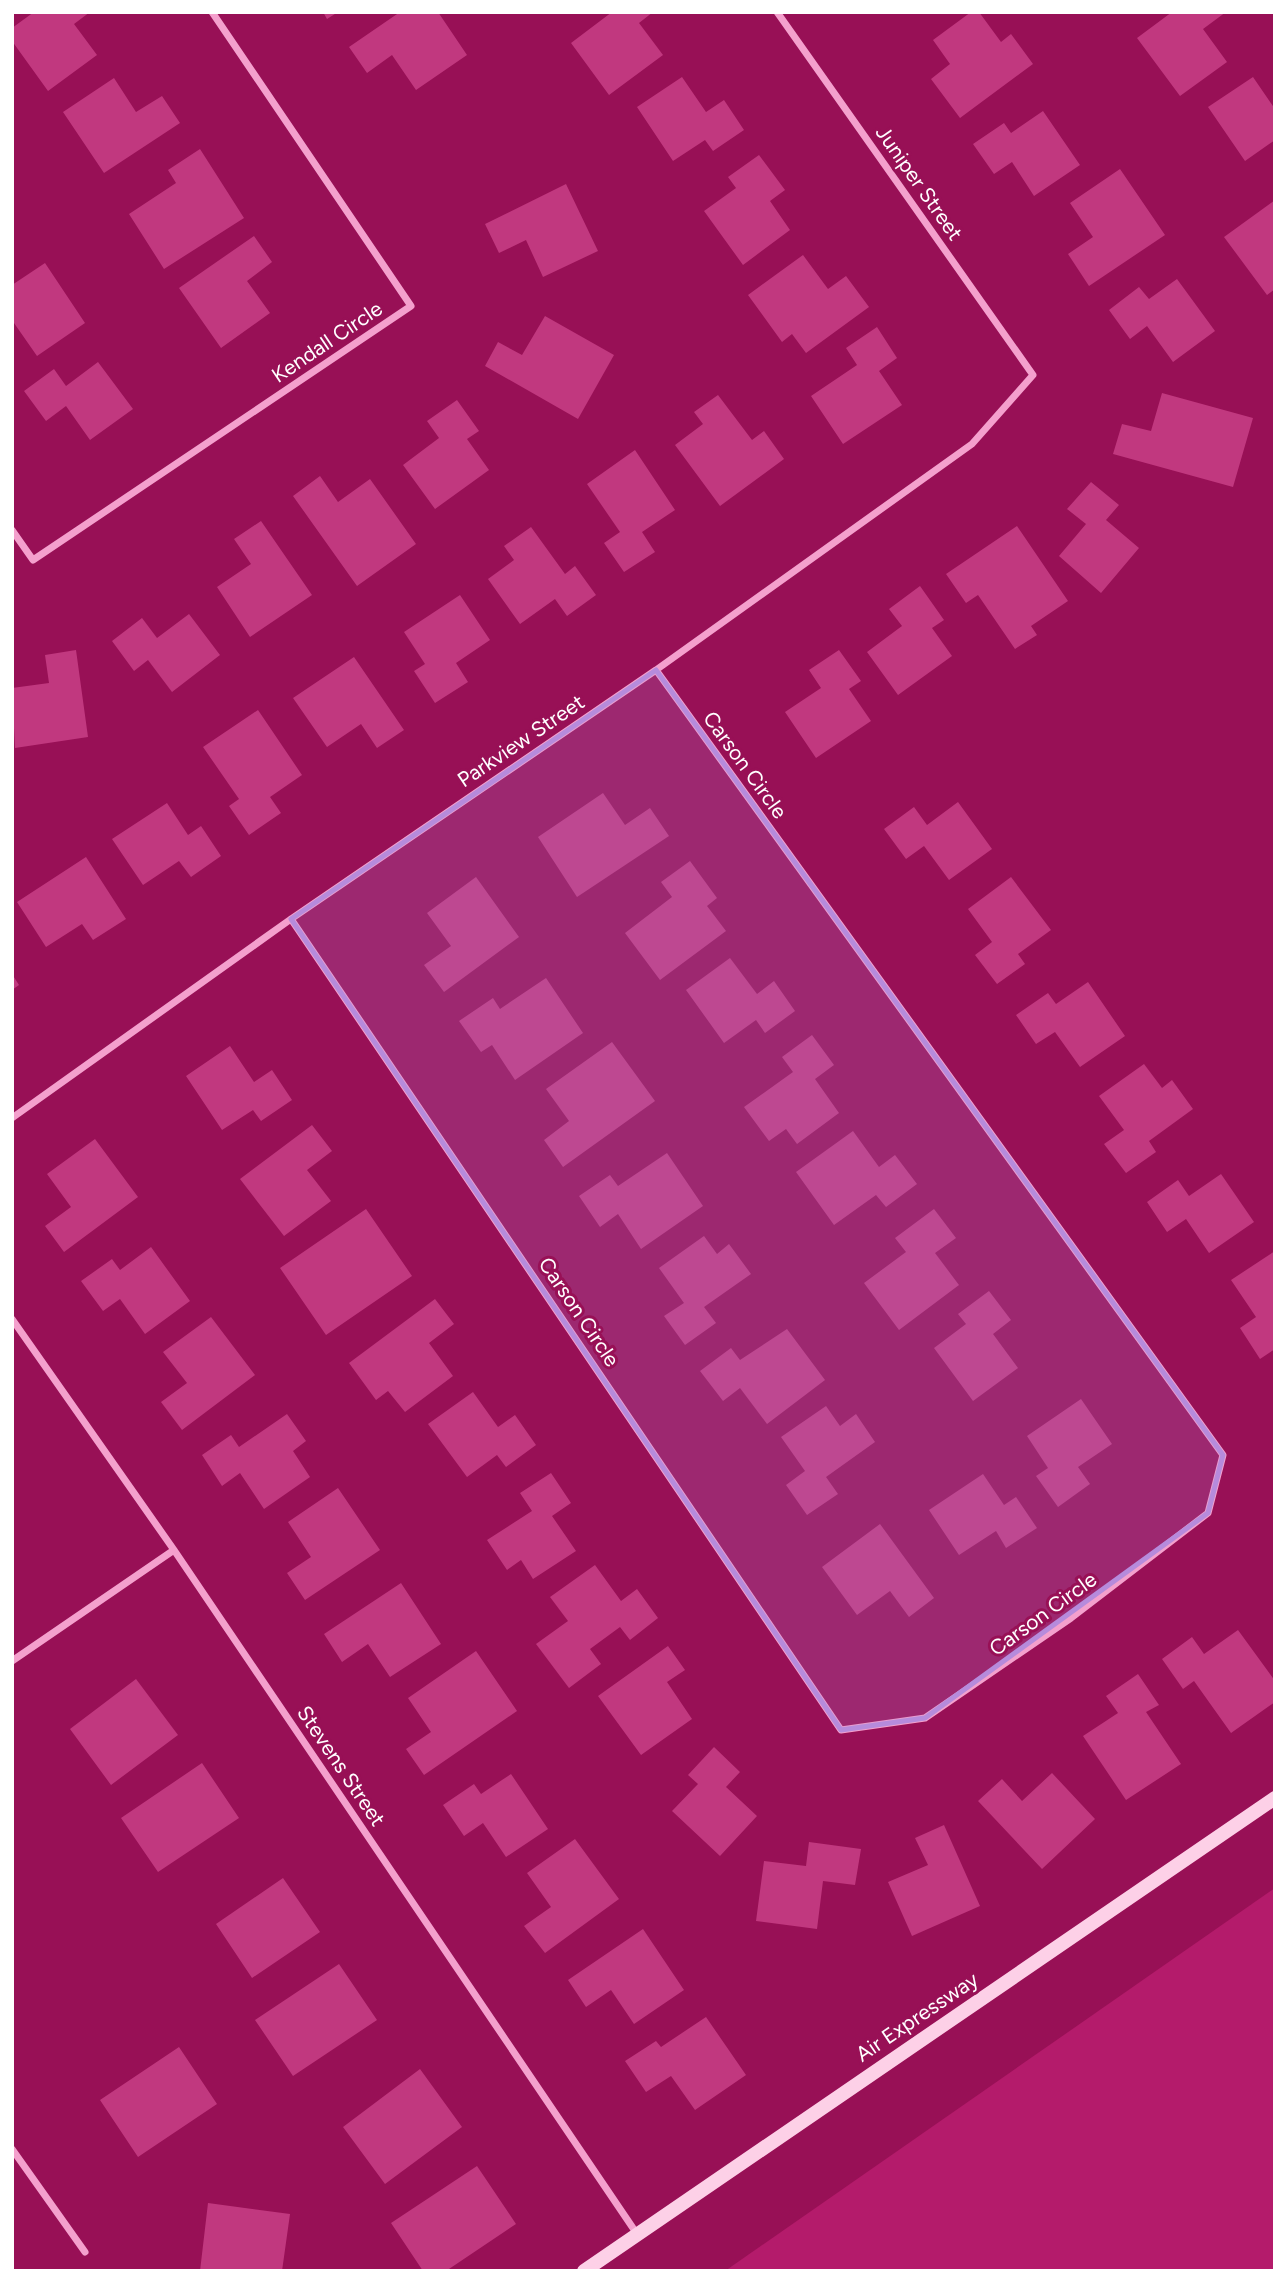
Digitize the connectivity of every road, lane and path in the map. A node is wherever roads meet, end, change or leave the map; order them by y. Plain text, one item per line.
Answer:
1 (212, 12) edge
2 (777, 12) edge
3 (1033, 374) joint
4 (12, 530) edge
5 (656, 670) junction
6 (291, 919) junction
7 (12, 1118) edge
8 (12, 1319) edge
9 (174, 1550) junction
10 (12, 1661) edge
11 (1275, 1798) edge
12 (12, 2149) edge
13 (637, 2234) junction
14 (85, 2252) dead end
15 (584, 2271) edge

1 - 4 street, Kendall Circle
2 - 3 street, Juniper Street
3 - 5 street, Parkview Street
5 - 6 street, Parkview Street
5 - 6 street, Carson Circle
6 - 7 street, Parkview Street
8 - 9 street, Stevens Street
9 - 10 street
9 - 13 street, Stevens Street
11 - 13 street, Air Expressway
12 - 14 street
13 - 15 street, Air Expressway

